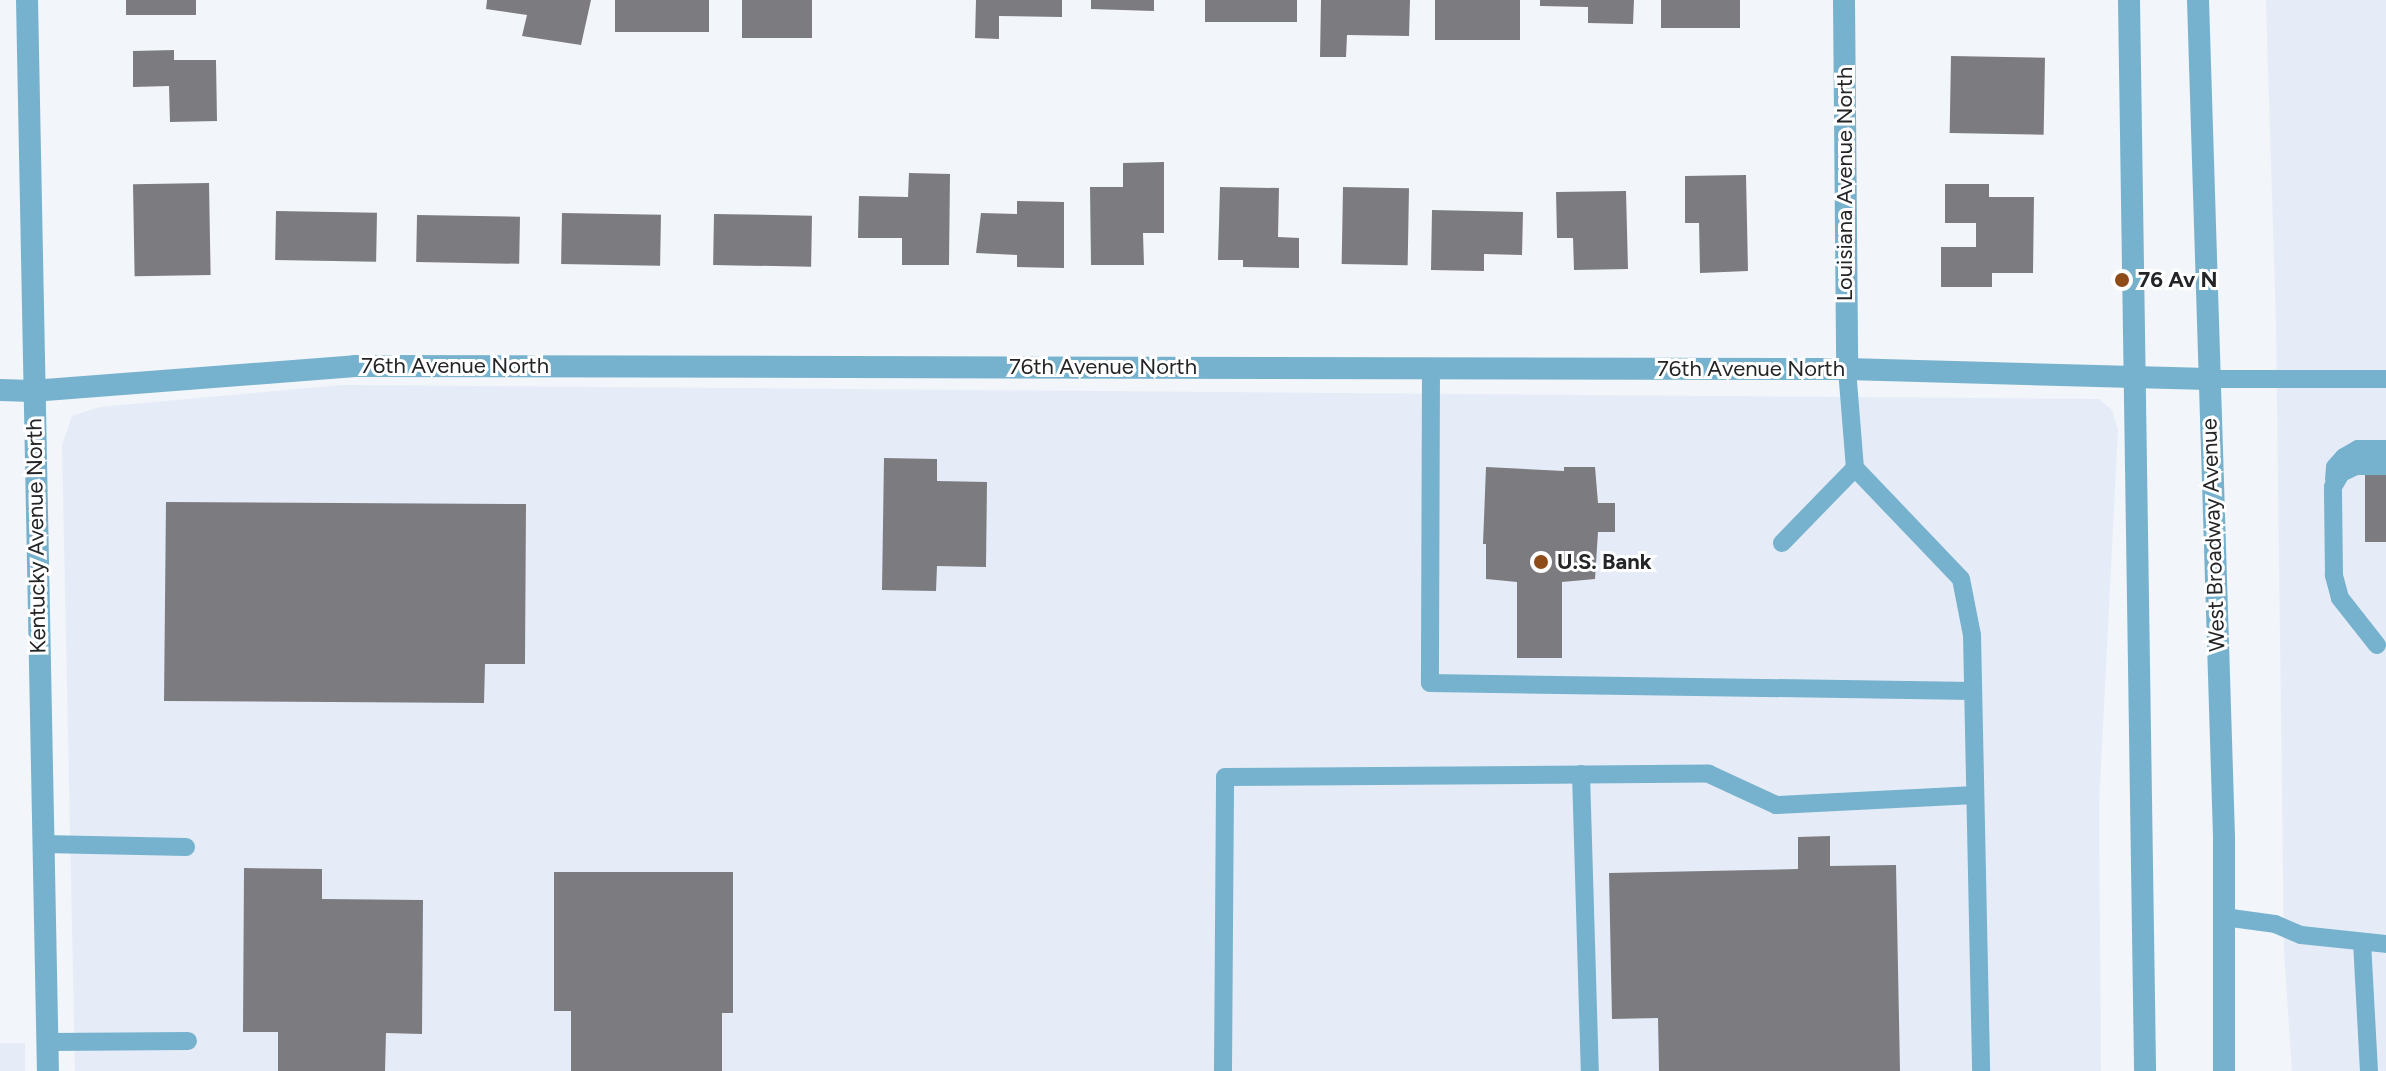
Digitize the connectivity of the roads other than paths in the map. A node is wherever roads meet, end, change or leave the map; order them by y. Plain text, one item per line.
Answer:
1 (27, 0) edge
2 (1844, 0) edge
3 (2129, 0) edge
4 (2198, 0) edge
5 (1847, 369) junction
6 (1431, 370) junction
7 (2134, 378) junction
8 (2208, 379) junction
9 (2386, 379) edge
10 (0, 390) edge
11 (32, 391) junction
12 (2386, 449) edge
13 (2386, 466) edge
14 (1855, 468) junction
15 (2333, 487) junction
16 (1782, 543) dead end
17 (2377, 645) dead end
18 (1973, 691) junction
19 (1581, 774) junction
20 (1975, 795) junction
21 (44, 844) junction
22 (186, 847) dead end
23 (2224, 917) junction
24 (2362, 942) junction
25 (2386, 944) edge
26 (2224, 994) junction
27 (2144, 999) junction
28 (188, 1041) dead end
29 (48, 1042) junction
30 (48, 1071) edge
31 (1223, 1071) edge
32 (1590, 1071) edge
33 (1981, 1071) edge
34 (2137, 1071) edge
35 (2145, 1071) edge
36 (2224, 1071) edge
37 (2237, 1071) edge
38 (2369, 1071) edge

1 - 11 street, Kentucky Avenue North
2 - 5 street, Louisiana Avenue North
3 - 7 street
4 - 8 street, West Broadway Avenue
5 - 6 street, 76th Avenue North
5 - 7 street, 76th Avenue North
5 - 14 lane
6 - 11 street, 76th Avenue North
6 - 18 lane
7 - 8 street, 76th Avenue North
7 - 27 street
8 - 9 lane
8 - 23 street, West Broadway Avenue
10 - 11 street, 76th Avenue North
11 - 21 street, Kentucky Avenue North
12 - 15 lane
13 - 15 lane
14 - 16 lane
14 - 18 lane
15 - 17 lane
18 - 20 lane
19 - 20 lane
19 - 31 lane
19 - 32 lane
20 - 33 lane
21 - 22 lane
21 - 29 street, Kentucky Avenue North
23 - 24 lane
23 - 26 street, West Broadway Avenue
24 - 25 lane
24 - 38 lane
26 - 36 street, West Broadway Avenue
26 - 37 street
27 - 34 street
27 - 35 street
28 - 29 lane
29 - 30 street, Kentucky Avenue North

